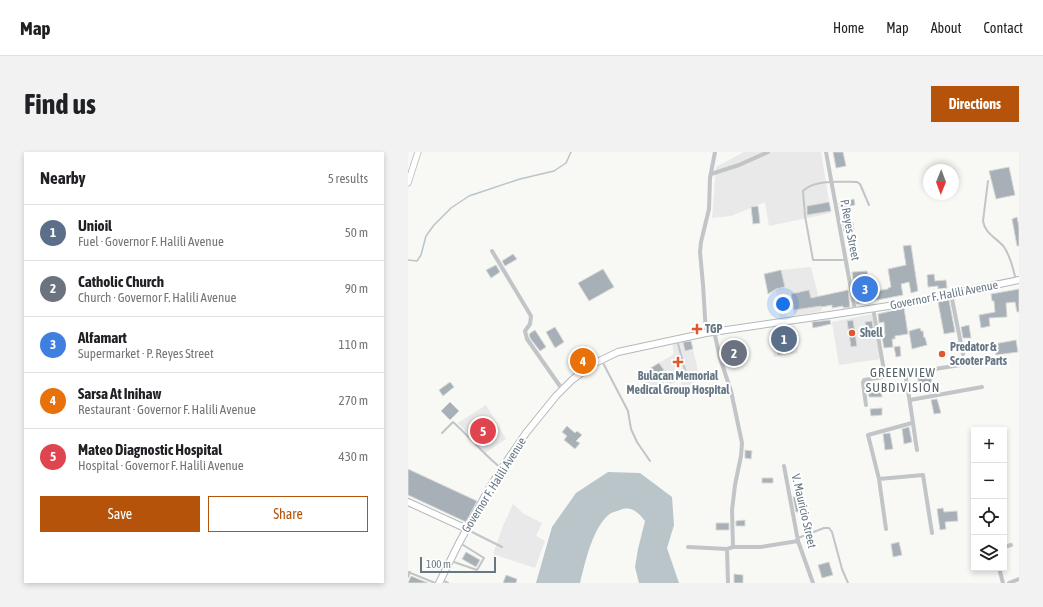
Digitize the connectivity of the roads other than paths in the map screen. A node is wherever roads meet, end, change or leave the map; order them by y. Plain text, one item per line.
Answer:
1 (418, 152) edge
2 (715, 152) edge
3 (768, 152) edge
4 (826, 152) edge
5 (711, 174) junction
6 (988, 181) dead end
7 (831, 182) junction
8 (408, 183) edge
9 (869, 205) dead end
10 (492, 251) dead end
11 (846, 260) junction
12 (1018, 281) edge
13 (951, 294) junction
14 (873, 308) junction
15 (855, 311) junction
16 (714, 331) junction
17 (706, 333) junction
18 (677, 338) junction
19 (963, 354) dead end
20 (602, 360) junction
21 (986, 360) dead end
22 (905, 374) junction
23 (885, 376) junction
24 (688, 381) dead end
25 (982, 387) dead end
26 (562, 389) junction
27 (910, 400) junction
28 (866, 405) dead end
29 (912, 423) junction
30 (442, 433) dead end
31 (917, 450) dead end
32 (650, 461) dead end
33 (784, 466) dead end
34 (502, 468) junction
35 (879, 479) junction
36 (408, 502) edge
37 (467, 529) junction
38 (886, 529) dead end
39 (932, 533) dead end
40 (798, 540) junction
41 (459, 543) junction
42 (1010, 545) dead end
43 (1007, 546) edge
44 (688, 547) dead end
45 (733, 547) junction
46 (502, 548) dead end
47 (727, 548) junction
48 (449, 561) junction
49 (1000, 571) edge
50 (409, 572) edge
51 (408, 576) edge
52 (1019, 579) edge
53 (440, 581) edge
54 (435, 583) edge
55 (448, 583) edge
56 (728, 583) edge
57 (814, 583) edge
58 (848, 583) edge
59 (1003, 583) edge
60 (1009, 583) edge

1 - 8 main road
2 - 5 street
3 - 5 street
4 - 7 street, P. Reyes Street
5 - 17 street
6 - 12 lane
7 - 9 lane
7 - 11 street, P. Reyes Street
7 - 11 lane
10 - 26 street
11 - 15 street, P. Reyes Street
12 - 13 main road, Governor F. Halili Avenue
13 - 14 main road, Governor F. Halili Avenue
13 - 19 street
14 - 15 main road, Governor F. Halili Avenue
14 - 23 street
15 - 16 main road, Governor F. Halili Avenue
16 - 17 main road, Governor F. Halili Avenue
16 - 45 street
17 - 18 main road, Governor F. Halili Avenue
18 - 20 main road, Governor F. Halili Avenue
18 - 24 lane
20 - 26 main road, Governor F. Halili Avenue
20 - 32 lane
21 - 22 street
22 - 23 street
22 - 27 street
23 - 28 street
25 - 27 street
26 - 34 main road, Governor F. Halili Avenue
27 - 29 street
29 - 31 street
29 - 35 street
30 - 34 lane
33 - 40 street, V. Mauricio Street
34 - 37 main road, Governor F. Halili Avenue
35 - 38 street
35 - 39 street
36 - 37 main road
37 - 41 main road, Governor F. Halili Avenue
37 - 46 lane
40 - 45 street
40 - 57 street, V. Mauricio Street
40 - 58 lane
41 - 48 main road, Governor F. Halili Avenue
41 - 48 lane
42 - 43 street
44 - 47 street
45 - 47 street
47 - 56 street
48 - 53 main road, Governor F. Halili Avenue
49 - 59 street
50 - 51 lane
50 - 54 lane
52 - 60 street
53 - 55 lane

